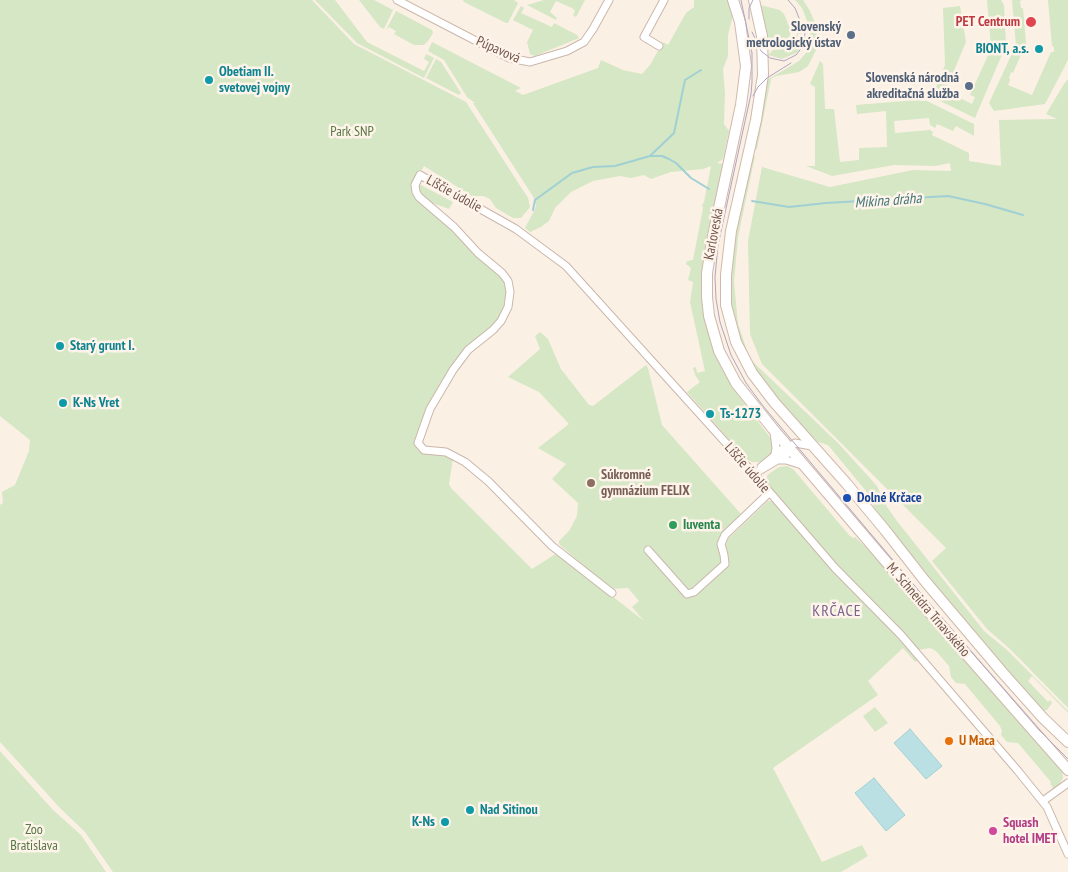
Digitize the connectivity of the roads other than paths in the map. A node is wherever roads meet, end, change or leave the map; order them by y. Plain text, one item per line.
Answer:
1 (397, 0) edge
2 (609, 0) edge
3 (664, 0) edge
4 (733, 0) edge
5 (754, 0) edge
6 (659, 46) dead end
7 (794, 425) junction
8 (773, 429) junction
9 (792, 445) junction
10 (813, 446) junction
11 (777, 457) junction
12 (804, 466) junction
13 (754, 474) junction
14 (769, 493) junction
15 (648, 550) dead end
16 (612, 593) dead end
17 (1068, 742) edge
18 (1068, 770) edge
19 (1068, 783) edge
20 (1043, 801) junction
21 (1068, 854) edge

1 - 2 street, Púpavová
3 - 6 street
4 - 8 main road, Karloveská
5 - 7 main road, Karloveská
7 - 9 street
7 - 10 main road, M. Schneidra Trnavského
8 - 9 main road, Karloveská
8 - 11 street
9 - 10 street
9 - 11 street
9 - 12 main road, M. Schneidra Trnavského
10 - 17 main road, M. Schneidra Trnavského
11 - 12 street
11 - 13 street
12 - 18 main road, M. Schneidra Trnavského
13 - 14 street, Líščie údolie
13 - 16 street, Líščie údolie
14 - 15 street
14 - 20 street, Líščie údolie
19 - 20 street
20 - 21 street, Líščie údolie

